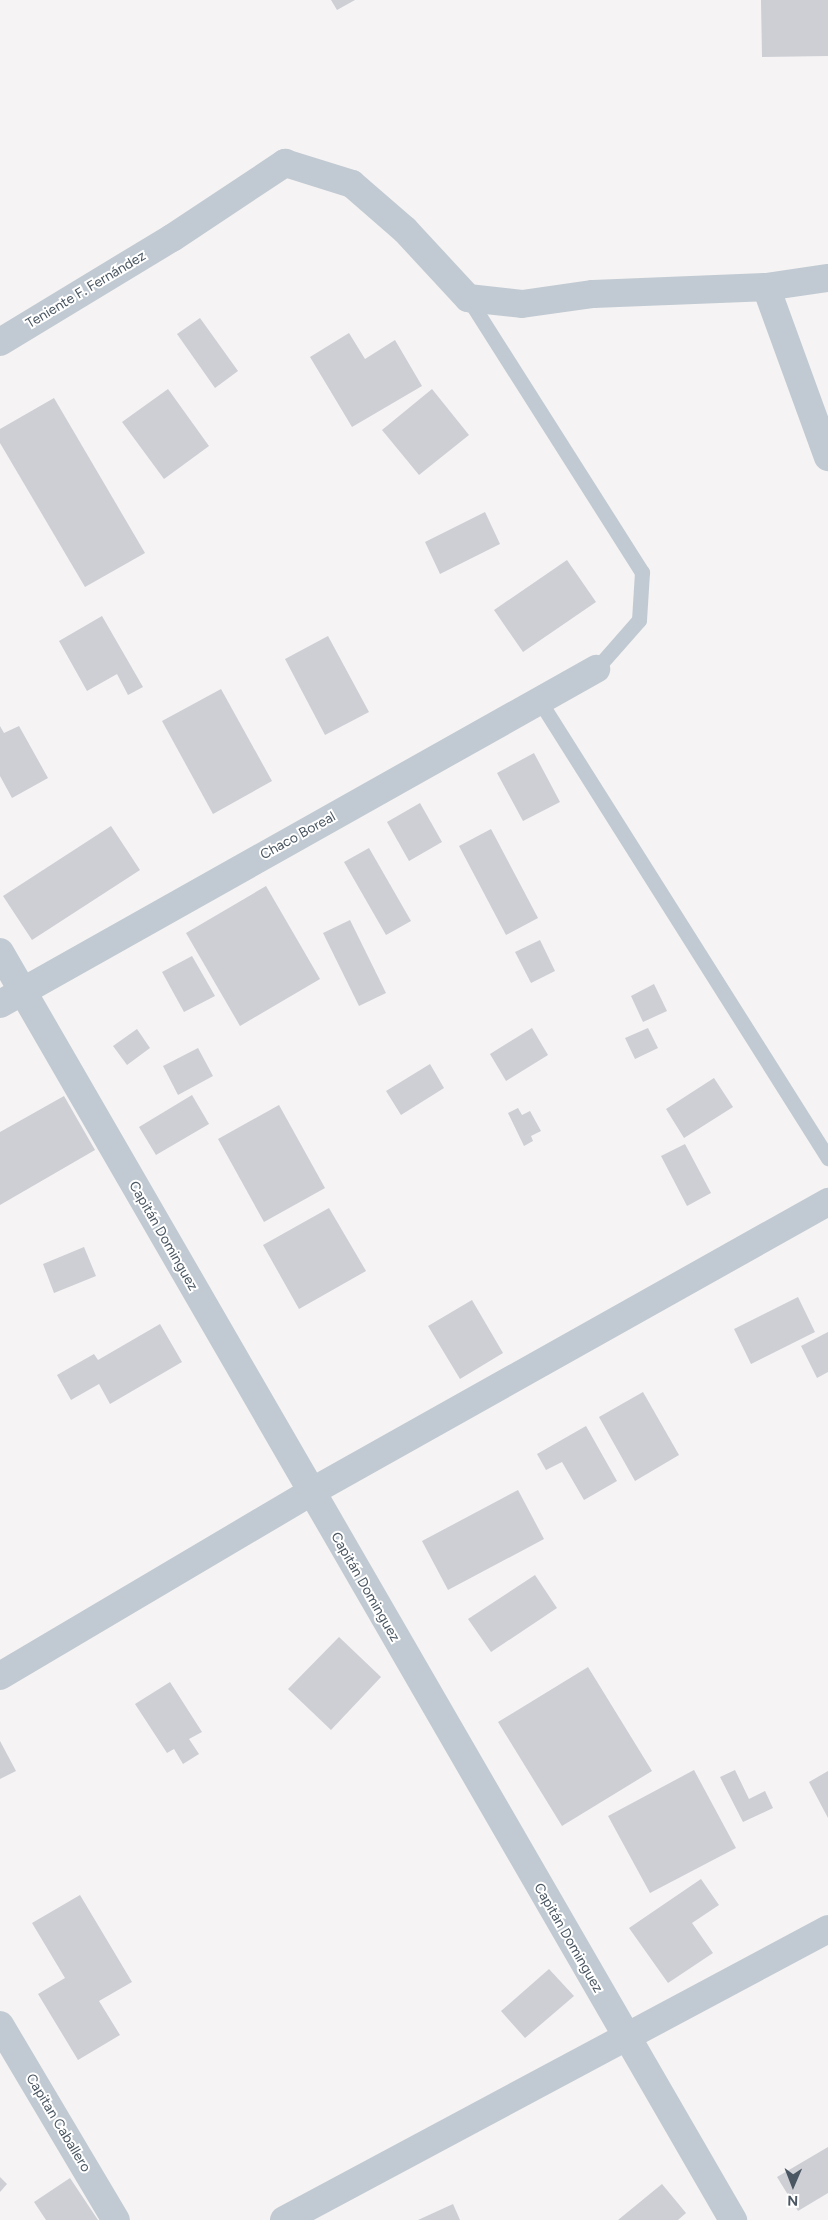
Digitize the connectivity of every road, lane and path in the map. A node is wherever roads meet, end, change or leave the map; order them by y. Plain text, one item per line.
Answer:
1 (828, 278) edge
2 (766, 287) junction
3 (468, 298) junction
4 (0, 342) edge
5 (828, 456) edge
6 (596, 669) joint
7 (539, 700) junction
8 (0, 952) edge
9 (11, 998) edge
10 (828, 1158) edge
11 (828, 1202) edge
12 (311, 1492) junction
13 (0, 1676) edge
14 (828, 1930) edge
15 (0, 2025) edge
16 (625, 2038) junction
17 (116, 2220) edge
18 (284, 2220) edge
19 (733, 2220) edge

1 - 2 street
2 - 3 street
2 - 5 street
3 - 4 street, Teniente F. Fernández
3 - 6 lane
6 - 7 street, Chaco Boreal
7 - 9 street, Chaco Boreal
7 - 10 lane
8 - 9 street, Capitán Dominguez
9 - 12 street, Capitán Dominguez
11 - 12 street
12 - 13 street
12 - 16 street, Capitán Dominguez
14 - 16 street
15 - 17 street, Capitan Caballero
16 - 18 street
16 - 19 street, Capitán Dominguez

